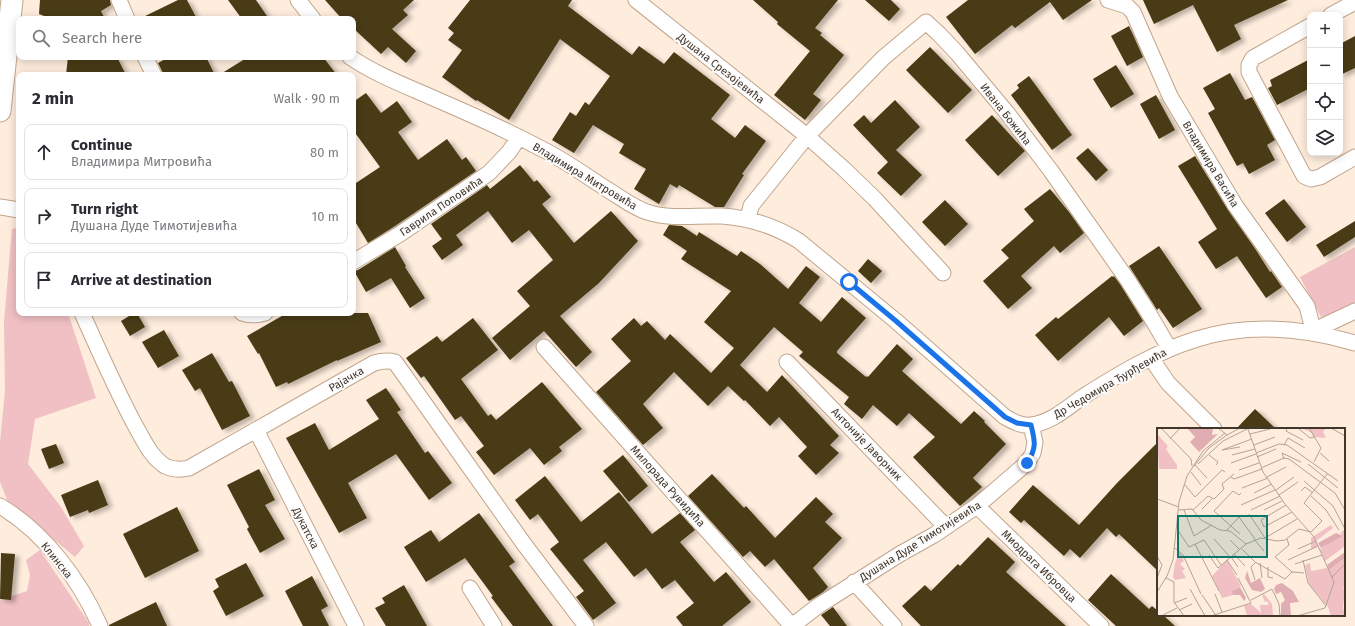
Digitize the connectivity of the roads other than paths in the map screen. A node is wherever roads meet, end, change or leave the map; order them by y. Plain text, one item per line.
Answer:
1 (12, 0) edge
2 (119, 0) edge
3 (298, 0) edge
4 (636, 0) edge
5 (1108, 0) edge
6 (1355, 2) edge
7 (1337, 12) edge
8 (126, 16) edge
9 (311, 16) edge
10 (1307, 28) edge
11 (146, 60) edge
12 (355, 60) edge
13 (152, 72) edge
14 (0, 111) edge
15 (807, 136) junction
16 (519, 137) junction
17 (1355, 157) edge
18 (0, 207) edge
19 (16, 210) edge
20 (748, 219) junction
21 (356, 260) edge
22 (943, 273) dead end
23 (1355, 311) edge
24 (83, 316) edge
25 (1314, 333) junction
26 (1355, 343) edge
27 (544, 346) dead end
28 (1169, 348) junction
29 (1151, 358) junction
30 (787, 362) dead end
31 (1031, 425) junction
32 (1213, 428) edge
33 (256, 430) junction
34 (0, 506) edge
35 (977, 506) junction
36 (946, 527) junction
37 (854, 582) junction
38 (470, 588) dead end
39 (798, 624) edge
40 (100, 626) edge
41 (356, 626) edge
42 (494, 626) edge
43 (586, 626) edge
44 (894, 626) edge
45 (1101, 626) edge

1 - 14 main road
2 - 8 street
3 - 9 street
4 - 15 street, Душана Срезојевића
5 - 25 street, Владимира Васића
6 - 7 street
10 - 17 street
11 - 13 street
12 - 16 street, Владимира Митровића
15 - 20 street, Ивана Божића
15 - 22 street
15 - 28 street, Ивана Божића
16 - 20 street, Владимира Митровића
16 - 21 street, Гаврила Поповића
18 - 19 street
20 - 31 street, Владимира Митровића
23 - 25 street
24 - 33 street, Рајачка
25 - 26 street, Др Чедомира Ђурђевића
25 - 28 street, Др Чедомира Ђурђевића
27 - 39 street, Милорада Рувидића
28 - 29 street, Др Чедомира Ђурђевића
29 - 31 street, Др Чедомира Ђурђевића
29 - 32 street
30 - 36 street, Антоније Јаворник
31 - 35 street, Душана Дуде Тимотијевића
33 - 41 street, Дукатска
33 - 43 street, Рајачка
34 - 40 street, Клинска
35 - 36 street, Душана Дуде Тимотијевића
35 - 45 street, Миодрага Ибровца
36 - 37 street, Душана Дуде Тимотијевића
37 - 39 street, Душана Дуде Тимотијевића
37 - 44 street, Душана Дуде Тимотијевића
38 - 42 street

